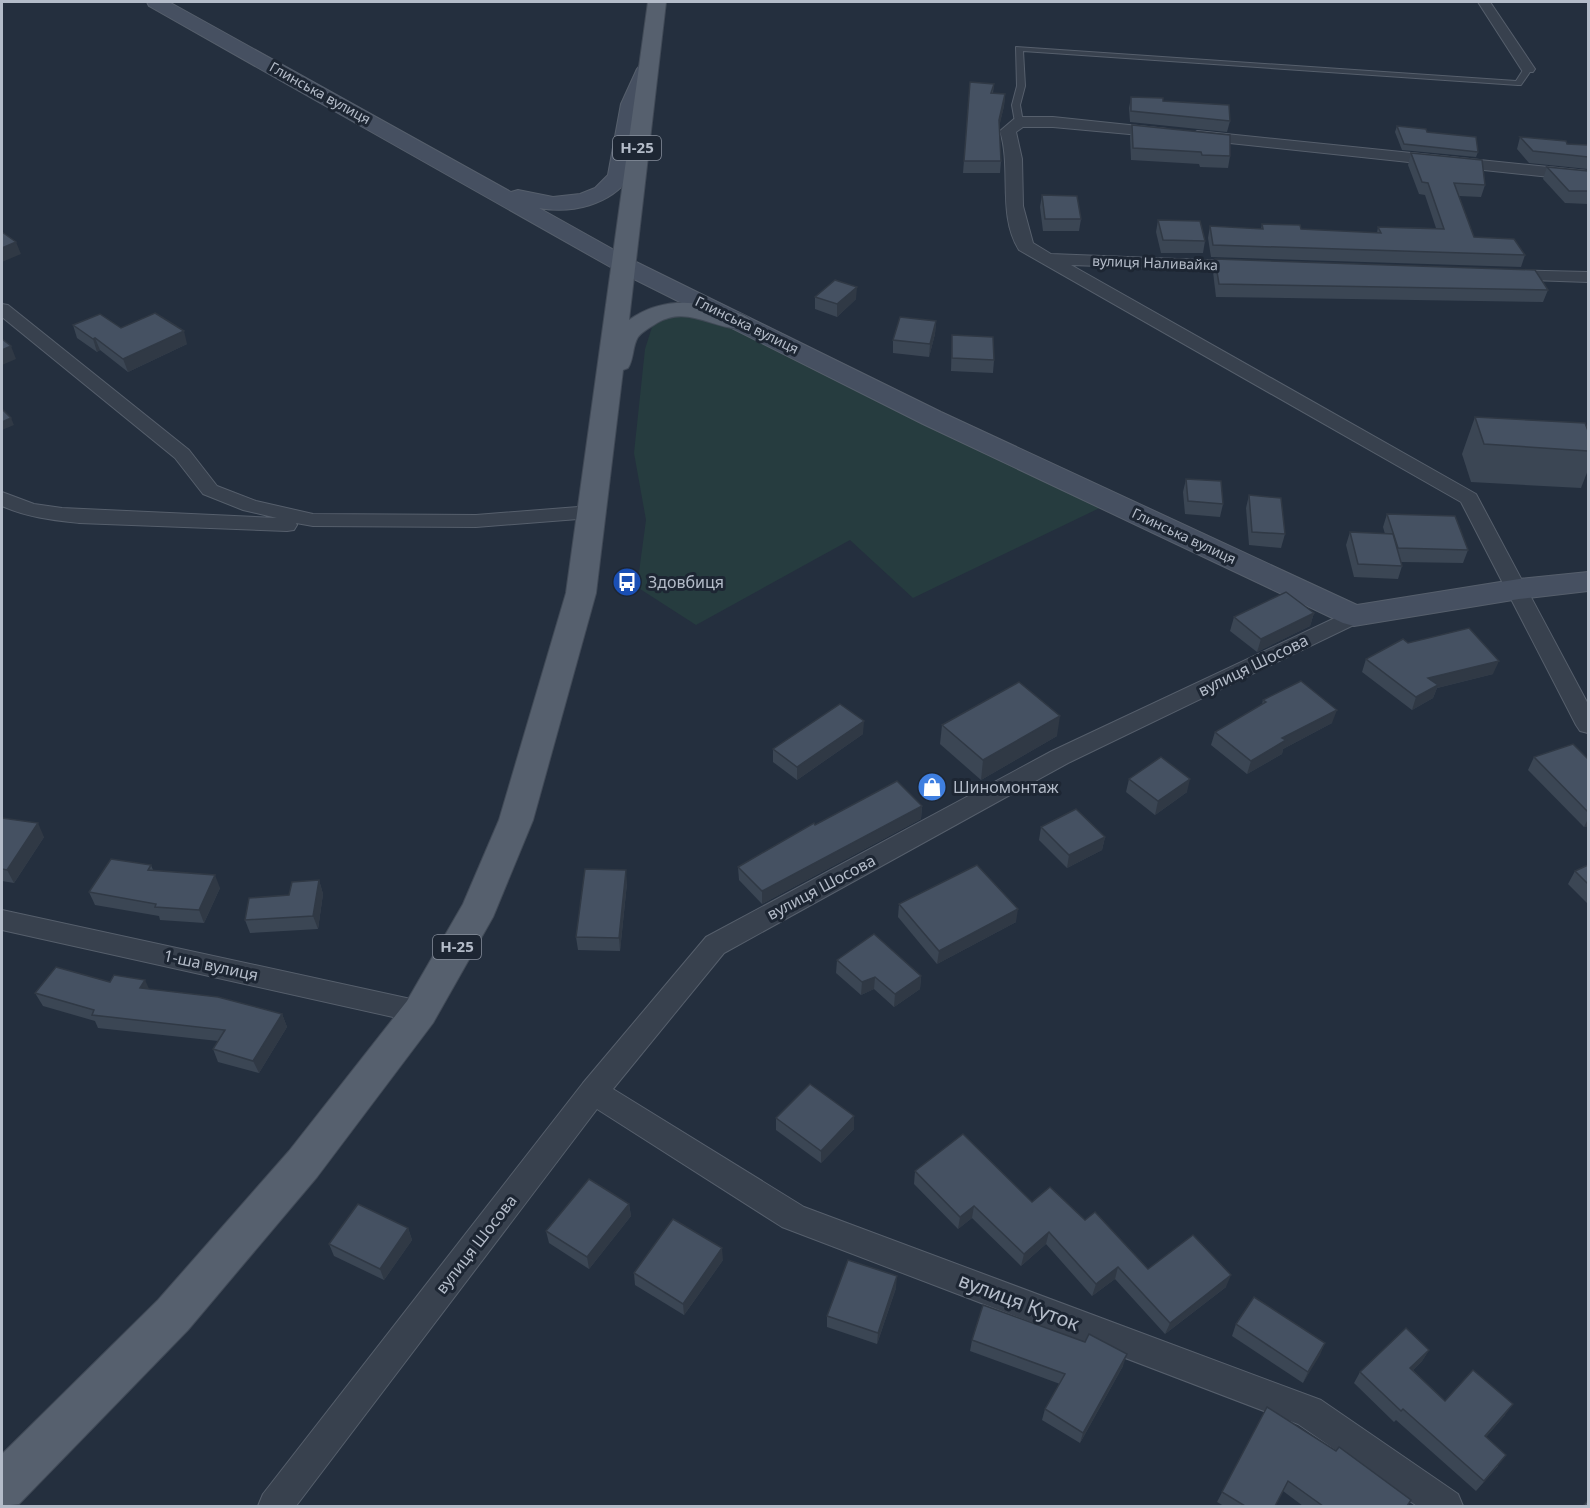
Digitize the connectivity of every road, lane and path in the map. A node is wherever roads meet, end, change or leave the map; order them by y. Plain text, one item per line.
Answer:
1 (156, 2) edge
2 (657, 2) edge
3 (1484, 2) edge
4 (647, 69) junction
5 (1528, 69) joint
6 (1019, 123) junction
7 (1588, 176) edge
8 (491, 190) junction
9 (1046, 259) junction
10 (622, 264) junction
11 (1258, 266) edge
12 (1494, 274) edge
13 (1588, 277) edge
14 (2, 309) edge
15 (740, 322) junction
16 (605, 403) junction
17 (2, 498) edge
18 (591, 512) junction
19 (313, 520) junction
20 (1588, 582) edge
21 (1519, 589) junction
22 (1354, 616) junction
23 (1588, 725) edge
24 (2, 920) edge
25 (420, 1012) junction
26 (593, 1092) junction
27 (2, 1487) edge
28 (275, 1506) edge
29 (1446, 1506) edge

1 - 8 street, Глинська вулиця
2 - 4 main road, Н-25
3 - 5 street
4 - 8 street
4 - 10 main road, Н-25
5 - 6 lane
6 - 7 street
6 - 9 street
8 - 10 street, Глинська вулиця
9 - 11 street, вулиця Наливайка
9 - 21 street
10 - 15 street, Глинська вулиця
10 - 16 main road, Н-25
12 - 13 street
14 - 19 street
15 - 16 main road
15 - 22 street, Глинська вулиця
16 - 18 main road, Н-25
17 - 19 street
18 - 19 street
18 - 25 main road, Н-25
20 - 21 street, вулиця Шосова
21 - 22 street, вулиця Шосова
21 - 23 street
22 - 26 street, вулиця Шосова
24 - 25 street, 1-ша вулиця
25 - 27 main road, Н-25
26 - 28 street, вулиця Шосова
26 - 29 street, вулиця Куток

